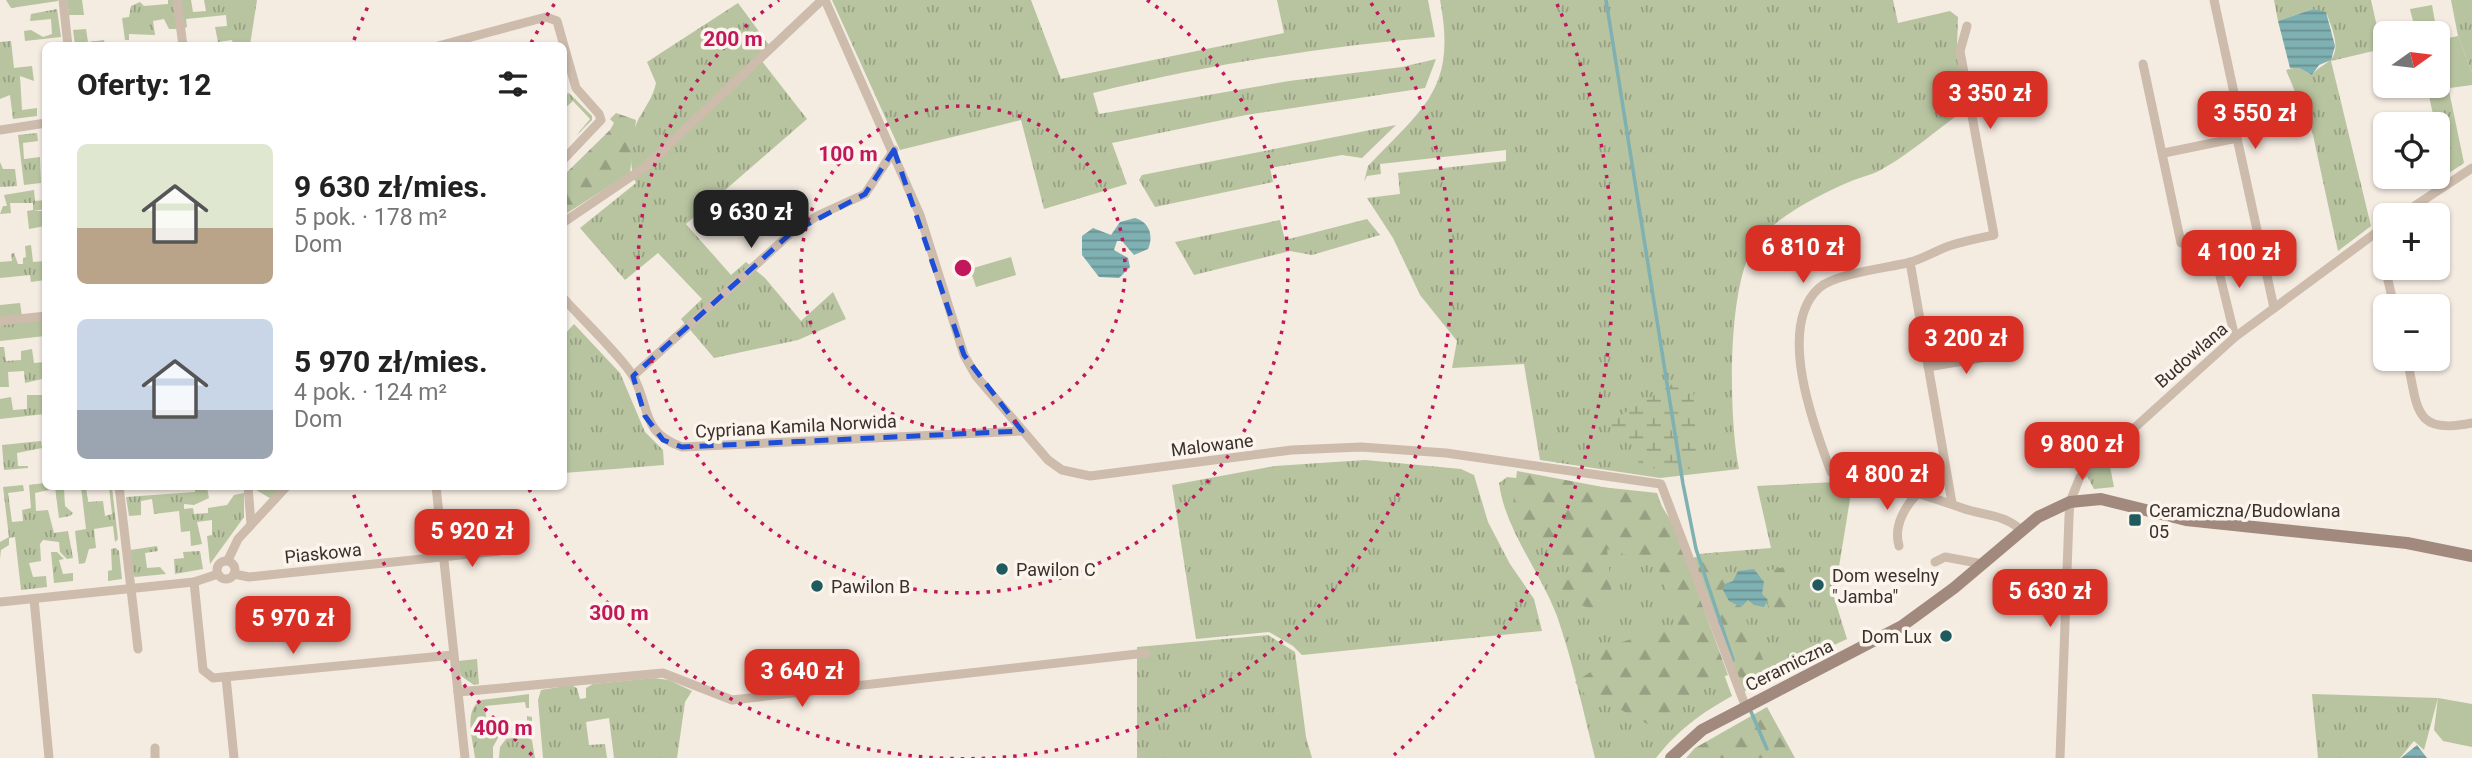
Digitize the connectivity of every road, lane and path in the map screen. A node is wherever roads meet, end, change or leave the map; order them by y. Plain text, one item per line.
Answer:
1 (64, 0) edge
2 (177, 0) edge
3 (824, 0) edge
4 (2214, 0) edge
5 (1967, 26) dead end
6 (68, 42) edge
7 (182, 42) edge
8 (453, 42) edge
9 (563, 42) edge
10 (567, 56) edge
11 (2143, 64) dead end
12 (42, 124) edge
13 (0, 130) edge
14 (2237, 138) junction
15 (894, 150) junction
16 (2164, 153) junction
17 (567, 156) edge
18 (2472, 168) edge
19 (2419, 203) edge
20 (567, 220) edge
21 (2373, 236) edge
22 (2180, 243) dead end
23 (2219, 247) dead end
24 (1910, 262) junction
25 (567, 302) edge
26 (2274, 308) junction
27 (42, 316) edge
28 (0, 321) edge
29 (2235, 337) junction
30 (1998, 355) dead end
31 (1928, 367) junction
32 (2410, 371) edge
33 (633, 376) junction
34 (2472, 423) edge
35 (1022, 431) junction
36 (119, 490) edge
37 (248, 490) edge
38 (282, 490) edge
39 (436, 490) edge
40 (1919, 492) junction
41 (2070, 502) junction
42 (1952, 503) junction
43 (251, 524) junction
44 (2022, 531) junction
45 (1899, 546) dead end
46 (499, 551) dead end
47 (2472, 556) edge
48 (443, 557) junction
49 (228, 560) junction
50 (1935, 562) dead end
51 (1983, 564) junction
52 (234, 574) junction
53 (218, 575) junction
54 (194, 582) junction
55 (130, 589) junction
56 (34, 599) junction
57 (0, 603) edge
58 (138, 649) dead end
59 (1146, 653) dead end
60 (453, 655) junction
61 (226, 677) junction
62 (458, 692) junction
63 (1748, 704) junction
64 (49, 758) edge
65 (234, 758) edge
66 (465, 758) edge
67 (1671, 758) edge
68 (2060, 758) edge

1 - 6 street
2 - 7 street
3 - 15 street, Malowane
3 - 20 street
4 - 14 street
5 - 24 street
8 - 9 street
10 - 17 street
11 - 16 street
12 - 13 street
14 - 16 street
14 - 26 street
15 - 33 street
15 - 35 street, Malowane
16 - 22 street
18 - 19 street
21 - 26 street, Budowlana
23 - 29 street
24 - 31 street
24 - 40 street
25 - 33 street, Cypriana Kamila Norwida
26 - 29 street, Budowlana
27 - 28 street
29 - 41 street, Budowlana
30 - 31 street
31 - 42 street
32 - 34 street
33 - 35 street, Cypriana Kamila Norwida
35 - 63 street, Malowane
36 - 55 street
37 - 43 street
38 - 43 street
39 - 48 street
40 - 42 street
40 - 45 street
41 - 44 street, Ceramiczna
41 - 47 street, Ceramiczna
41 - 68 street
42 - 44 street
43 - 49 street
44 - 51 street, Ceramiczna
46 - 48 street, Piaskowa
48 - 52 street, Piaskowa
48 - 60 street
49 - 52 street
49 - 53 street
50 - 51 street
51 - 63 street, Ceramiczna
52 - 53 street
53 - 54 street
54 - 55 street
54 - 61 street
55 - 56 street
55 - 58 street
56 - 57 street
56 - 64 street
59 - 62 street
60 - 61 street
60 - 62 street
61 - 65 street
62 - 66 street
63 - 67 street, Ceramiczna

